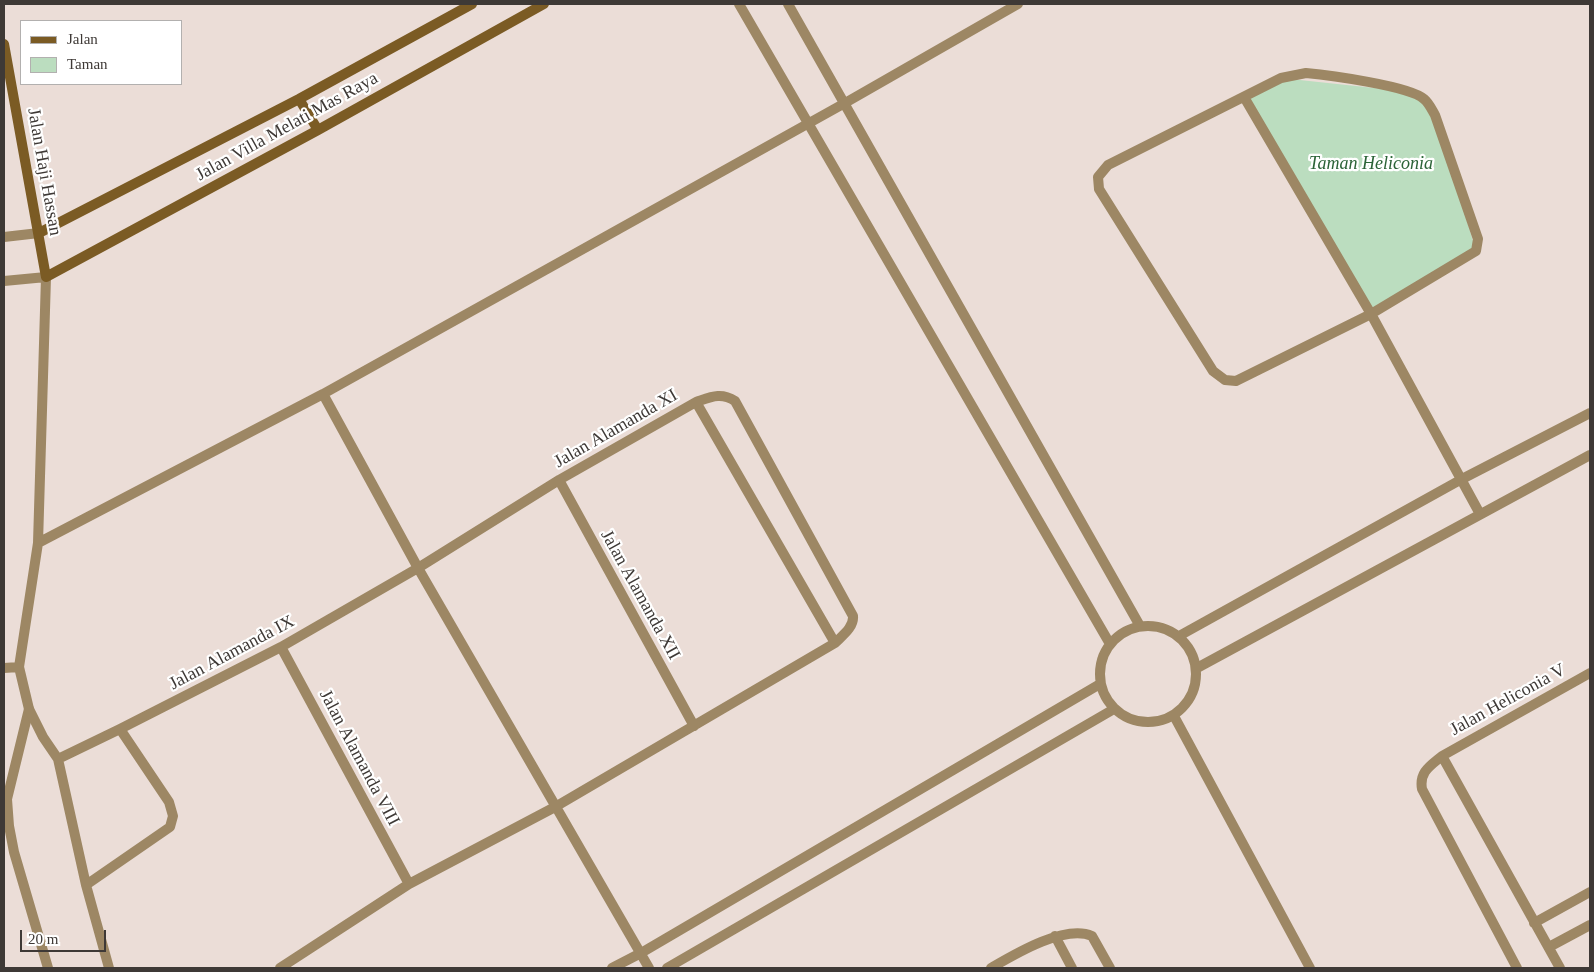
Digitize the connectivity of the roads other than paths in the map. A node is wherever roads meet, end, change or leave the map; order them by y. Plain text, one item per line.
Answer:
1 (472, 4) edge
2 (544, 4) edge
3 (739, 4) edge
4 (788, 4) edge
5 (1018, 4) edge
6 (4, 44) edge
7 (1244, 97) junction
8 (299, 99) junction
9 (844, 103) junction
10 (808, 123) junction
11 (318, 130) junction
12 (39, 232) junction
13 (4, 237) edge
14 (46, 277) junction
15 (4, 281) edge
16 (1371, 314) junction
17 (323, 394) junction
18 (696, 402) junction
19 (1590, 413) edge
20 (1590, 455) edge
21 (559, 480) junction
22 (1462, 480) junction
23 (1480, 514) junction
24 (38, 543) junction
25 (418, 568) junction
26 (1140, 626) junction
27 (1178, 636) junction
28 (835, 643) junction
29 (1110, 644) junction
30 (281, 647) junction
31 (19, 667) junction
32 (4, 668) edge
33 (1197, 668) junction
34 (1590, 673) edge
35 (1100, 684) junction
36 (29, 709) junction
37 (1114, 709) junction
38 (1174, 716) junction
39 (694, 726) junction
40 (120, 729) junction
41 (1442, 756) junction
42 (58, 759) junction
43 (555, 807) junction
44 (408, 884) junction
45 (86, 885) junction
46 (1590, 892) edge
47 (1534, 923) junction
48 (1590, 926) edge
49 (1055, 936) junction
50 (1549, 948) junction
51 (640, 953) junction
52 (48, 968) edge
53 (109, 968) edge
54 (280, 968) edge
55 (612, 968) edge
56 (649, 968) edge
57 (667, 968) edge
58 (991, 968) edge
59 (1072, 968) edge
60 (1110, 968) edge
61 (1310, 968) edge
62 (1517, 968) edge
63 (1560, 968) edge

1 - 8 street, Jalan Villa Melati Mas Raya
2 - 11 street, Jalan Villa Melati Mas Raya
3 - 10 street
4 - 9 street
5 - 9 street
6 - 12 street, Jalan Haji Hassan
7 - 16 street
7 - 16 street
7 - 16 street
8 - 11 street
8 - 12 street, Jalan Villa Melati Mas Raya
9 - 10 street
9 - 26 street
10 - 17 street
10 - 29 street
11 - 14 street, Jalan Villa Melati Mas Raya
12 - 13 street
12 - 14 street, Jalan Haji Hassan
14 - 15 street
14 - 24 street
16 - 22 street
17 - 24 street
17 - 25 street
18 - 21 street, Jalan Alamanda XI
18 - 28 street, Jalan Alamanda XI
18 - 28 street
19 - 22 street
20 - 23 street
21 - 25 street, Jalan Alamanda XI
21 - 39 street, Jalan Alamanda XII
22 - 23 street
22 - 27 street
23 - 33 street
24 - 31 street
25 - 30 street, Jalan Alamanda IX
25 - 43 street
26 - 27 street
26 - 29 street
27 - 33 street
28 - 39 street
29 - 35 street
30 - 40 street, Jalan Alamanda IX
30 - 44 street, Jalan Alamanda VIII
31 - 32 street
31 - 36 street
33 - 38 street
34 - 41 street, Jalan Heliconia V
35 - 37 street
35 - 51 street
36 - 42 street
36 - 52 street
37 - 38 street
37 - 57 street
38 - 61 street
39 - 43 street
40 - 42 street, Jalan Alamanda IX
40 - 45 street
41 - 47 street
41 - 62 street, Jalan Heliconia V
42 - 45 street
43 - 44 street
43 - 51 street
44 - 54 street
45 - 53 street
46 - 47 street
47 - 50 street
48 - 50 street
49 - 58 street
49 - 59 street
49 - 60 street
50 - 63 street
51 - 55 street
51 - 56 street

